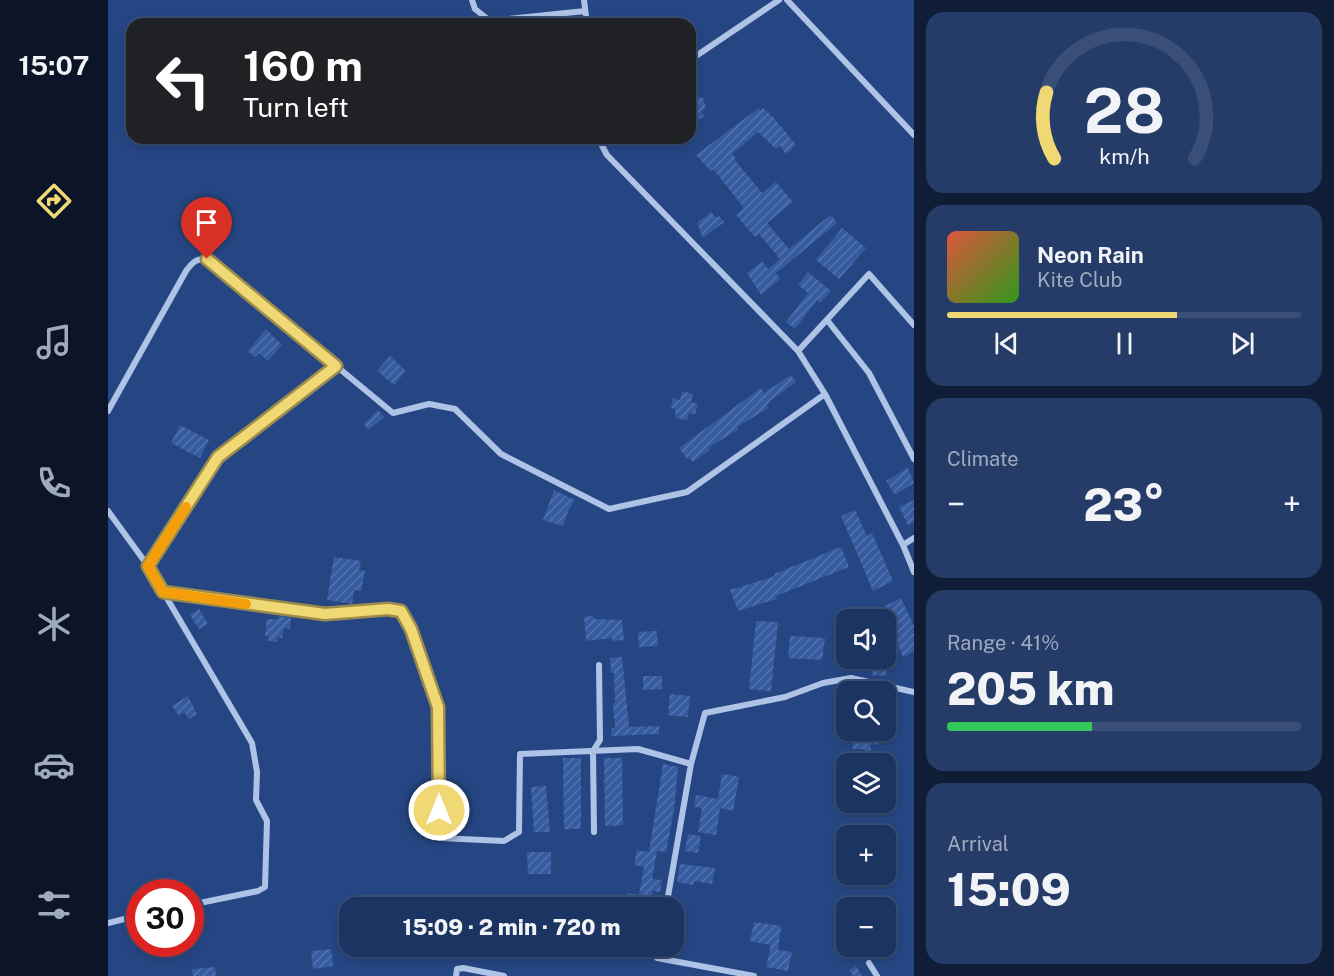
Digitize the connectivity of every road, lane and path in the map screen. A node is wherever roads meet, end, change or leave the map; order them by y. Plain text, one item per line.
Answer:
1 (472, 0) edge
2 (584, 0) edge
3 (779, 0) edge
4 (787, 0) edge
5 (585, 11) junction
6 (486, 18) edge
7 (518, 18) edge
8 (586, 18) edge
9 (696, 56) edge
10 (914, 135) edge
11 (601, 144) edge
12 (827, 320) junction
13 (914, 325) edge
14 (798, 351) junction
15 (336, 366) junction
16 (825, 394) junction
17 (108, 411) edge
18 (914, 459) edge
19 (108, 511) edge
20 (914, 538) edge
21 (903, 545) junction
22 (148, 566) junction
23 (914, 572) edge
24 (163, 592) junction
25 (599, 665) dead end
26 (914, 692) edge
27 (593, 751) junction
28 (690, 764) junction
29 (439, 810) dead end
30 (594, 832) dead end
31 (440, 838) dead end
32 (668, 897) edge
33 (204, 902) edge
34 (126, 918) edge
35 (108, 923) edge
36 (657, 957) edge
37 (869, 963) dead end
38 (456, 976) edge
39 (504, 976) edge
40 (754, 976) edge
41 (877, 976) edge

1 - 6 street
2 - 5 street
3 - 9 street
4 - 10 street
5 - 7 street
5 - 8 street
11 - 14 street
12 - 13 street
12 - 14 street
12 - 18 street
14 - 16 street
15 - 16 street
15 - 17 street
15 - 22 street
16 - 21 street
19 - 22 street
20 - 21 street
21 - 23 street
22 - 24 street
24 - 29 street
24 - 33 street
25 - 27 street
26 - 28 street
27 - 28 street
27 - 30 street
27 - 31 street
28 - 32 street
34 - 35 street
36 - 40 street
37 - 41 street
38 - 39 street

